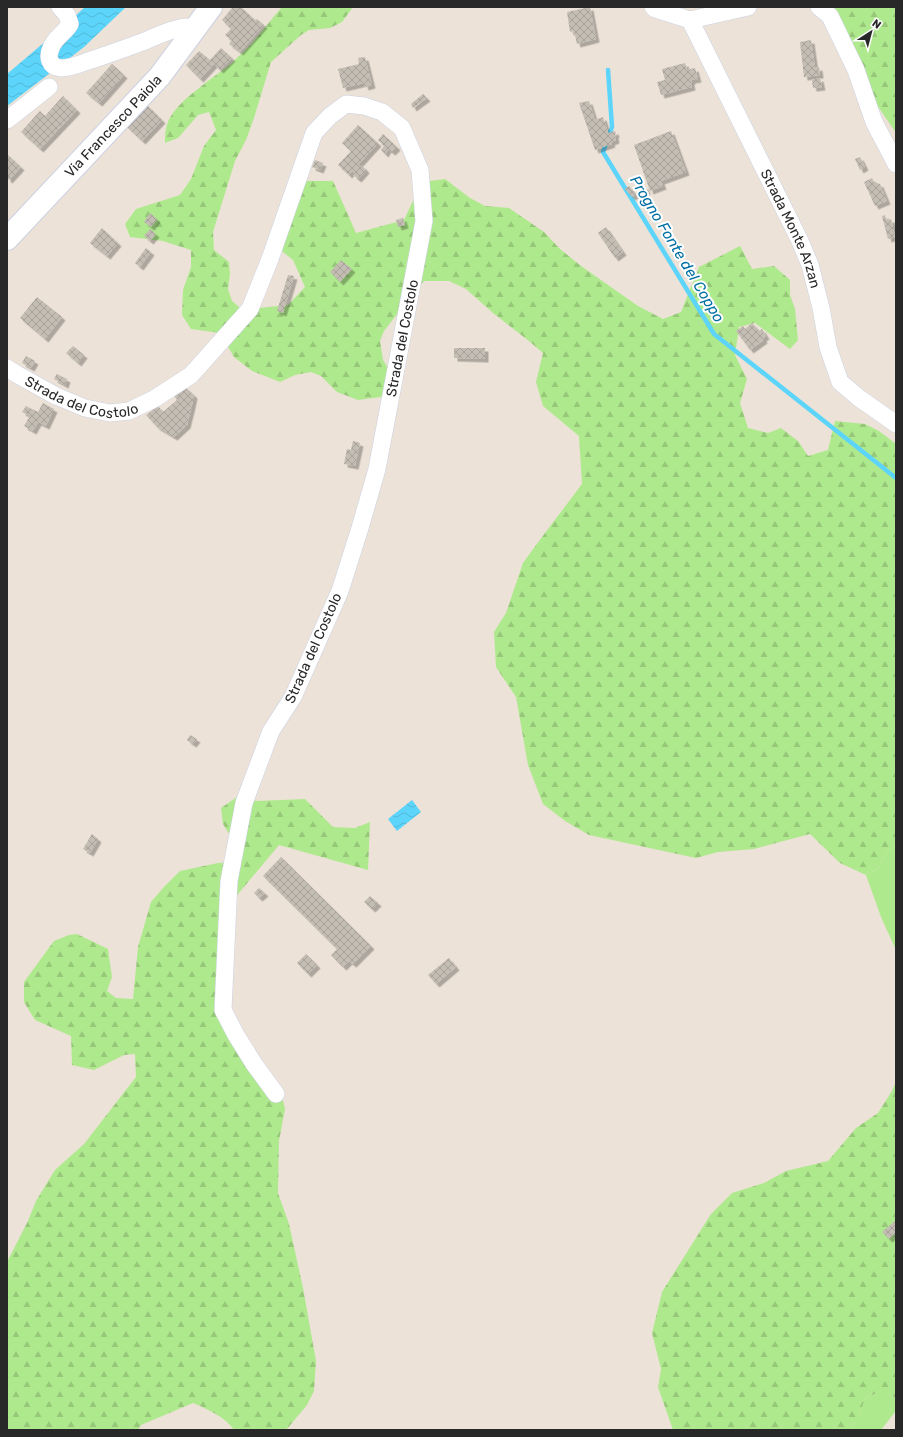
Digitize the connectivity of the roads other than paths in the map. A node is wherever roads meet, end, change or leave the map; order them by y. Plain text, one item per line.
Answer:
1 (60, 7) edge
2 (211, 7) edge
3 (653, 7) edge
4 (748, 7) edge
5 (819, 7) edge
6 (690, 20) junction
7 (195, 28) junction
8 (49, 86) dead end
9 (7, 120) edge
10 (896, 164) edge
11 (7, 239) edge
12 (7, 368) edge
13 (896, 424) edge
14 (276, 1094) dead end

1 - 7 street
2 - 7 street, Via Francesco Paiola
3 - 6 street
4 - 6 street
5 - 10 street
6 - 13 street, Strada Monte Arzan
7 - 11 street, Via Francesco Paiola
8 - 9 street
12 - 14 street, Strada del Costolo

